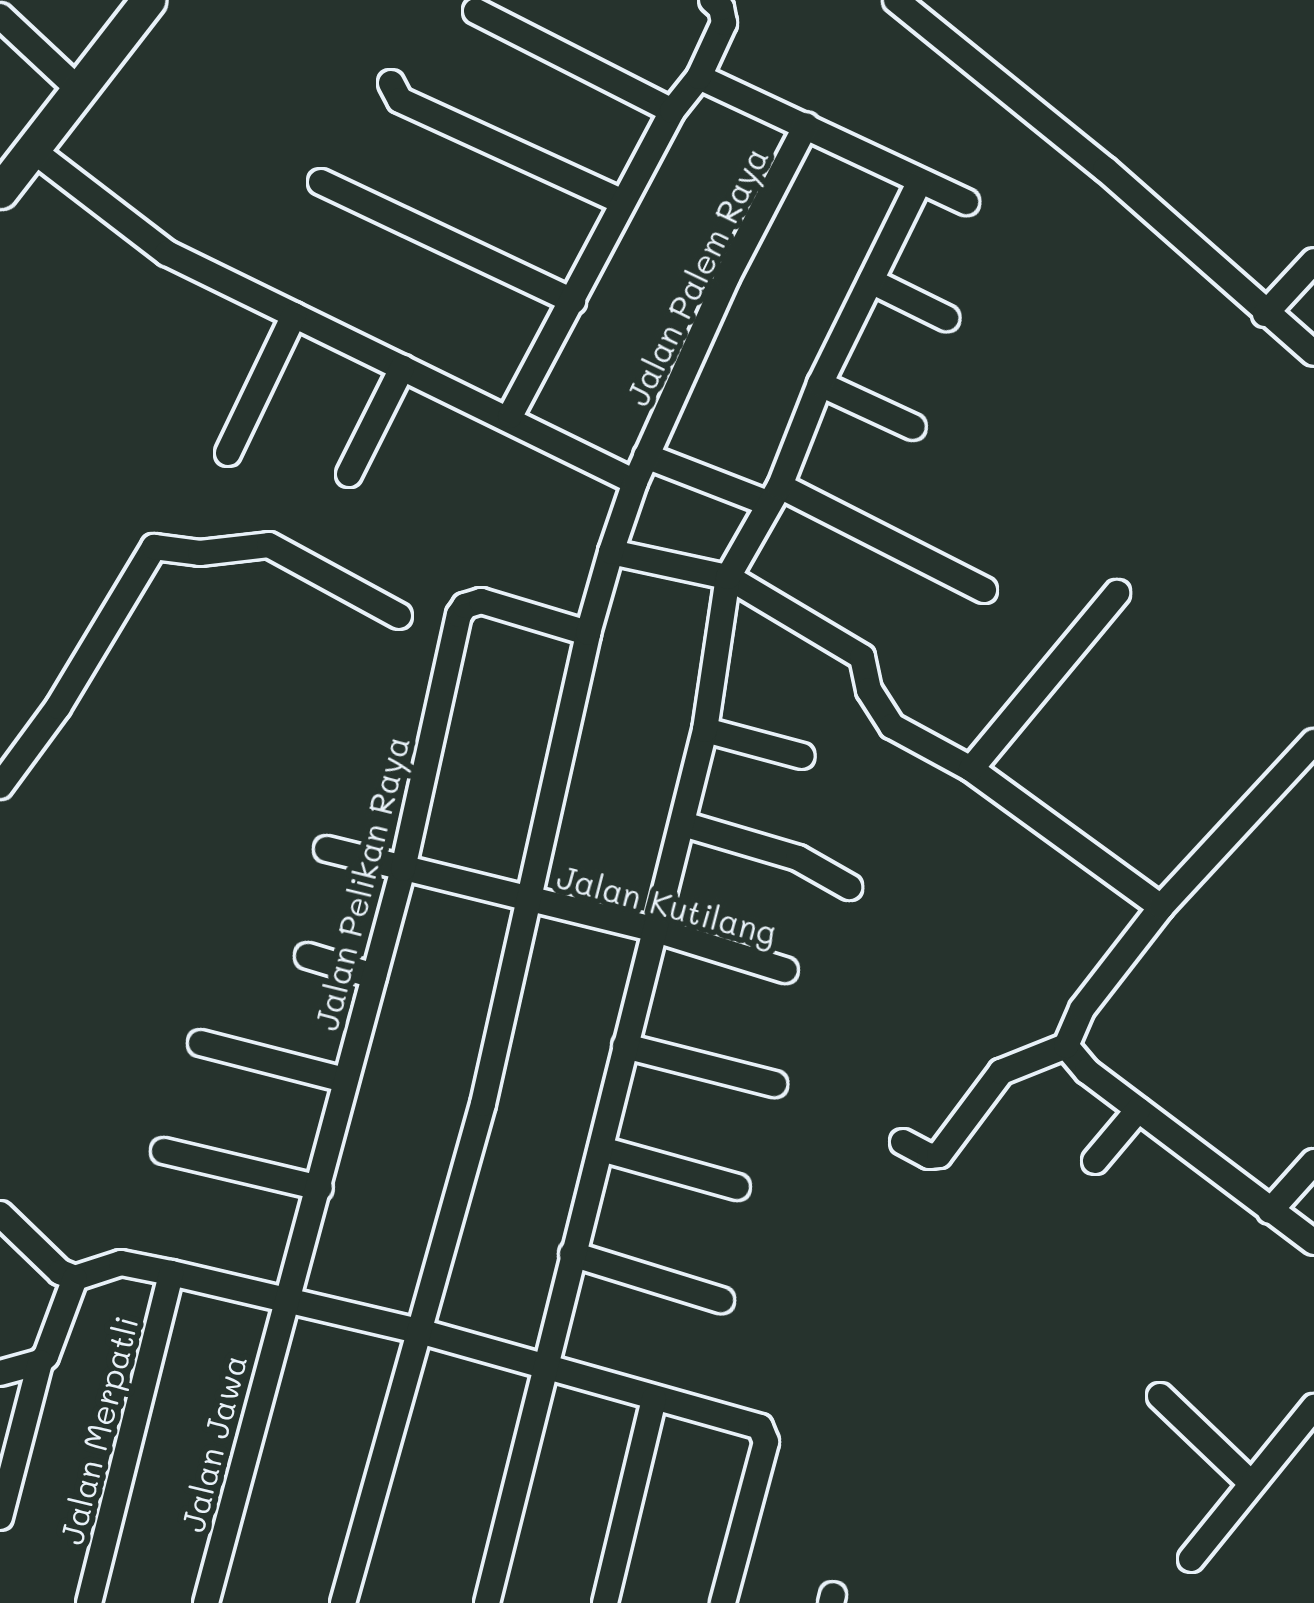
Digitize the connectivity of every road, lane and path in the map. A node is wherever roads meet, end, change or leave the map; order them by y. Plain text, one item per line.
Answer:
1 (148, 0) edge
2 (712, 0) edge
3 (896, 0) edge
4 (476, 11) dead end
5 (0, 16) edge
6 (699, 77) junction
7 (391, 83) dead end
8 (76, 87) junction
9 (672, 111) junction
10 (806, 125) junction
11 (30, 148) junction
12 (920, 181) junction
13 (321, 182) dead end
14 (1, 186) edge
15 (622, 202) junction
16 (966, 202) dead end
17 (1314, 261) edge
18 (871, 281) junction
19 (573, 301) junction
20 (1265, 314) junction
21 (294, 315) junction
22 (946, 318) dead end
23 (1314, 353) edge
24 (402, 368) junction
25 (820, 384) junction
26 (510, 416) junction
27 (914, 427) dead end
28 (228, 453) dead end
29 (646, 456) junction
30 (349, 473) dead end
31 (635, 482) junction
32 (774, 494) junction
33 (611, 552) junction
34 (728, 577) junction
35 (984, 590) dead end
36 (1117, 593) dead end
37 (399, 616) dead end
38 (588, 633) junction
39 (705, 730) junction
40 (1314, 742) edge
41 (802, 756) dead end
42 (971, 769) junction
43 (0, 786) edge
44 (682, 824) junction
45 (327, 849) dead end
46 (404, 869) junction
47 (849, 887) dead end
48 (531, 902) junction
49 (1161, 907) junction
50 (653, 928) junction
51 (308, 956) dead end
52 (785, 970) dead end
53 (374, 976) junction
54 (200, 1043) dead end
55 (625, 1046) junction
56 (1066, 1046) junction
57 (345, 1080) junction
58 (774, 1084) dead end
59 (1138, 1109) junction
60 (903, 1142) dead end
61 (601, 1149) junction
62 (164, 1151) dead end
63 (1095, 1161) dead end
64 (1314, 1162) edge
65 (737, 1187) dead end
66 (320, 1188) junction
67 (1270, 1210) junction
68 (0, 1214) edge
69 (1314, 1242) edge
70 (572, 1254) junction
71 (172, 1273) junction
72 (75, 1279) junction
73 (284, 1298) junction
74 (721, 1300) dead end
75 (419, 1331) junction
76 (40, 1362) junction
77 (543, 1366) junction
78 (0, 1373) edge
79 (1160, 1396) dead end
80 (654, 1399) junction
81 (1314, 1408) edge
82 (1252, 1483) junction
83 (0, 1517) edge
84 (1191, 1559) dead end
85 (89, 1603) edge
86 (206, 1603) edge
87 (343, 1603) edge
88 (487, 1603) edge
89 (605, 1603) edge
90 (723, 1603) edge

1 - 8 main road
2 - 6 street
3 - 20 street
4 - 9 street
5 - 8 street
6 - 9 street
6 - 10 street
7 - 15 street
8 - 11 main road
9 - 15 street
10 - 12 street
10 - 29 street, Jalan Palem Raya
11 - 14 main road
11 - 21 street
12 - 16 street
12 - 18 street
13 - 19 street
15 - 19 street
17 - 20 street
18 - 22 street
18 - 25 street
19 - 26 street
20 - 23 street
21 - 24 street
21 - 28 street
24 - 26 street
24 - 30 street
25 - 27 street
25 - 32 street
26 - 31 street
29 - 31 street, Jalan Palem Raya
29 - 32 street
31 - 33 street, Jalan Palem Raya
32 - 34 street
32 - 35 street
33 - 34 street
33 - 38 street, Jalan Palem Raya
34 - 39 street
34 - 42 street
36 - 42 street
37 - 43 street
38 - 46 street, Jalan Pelikan Raya
38 - 48 street, Jalan Palem Raya
39 - 41 street
39 - 44 street
40 - 49 street
42 - 49 street
44 - 47 street
44 - 50 street
45 - 46 street, Jalan Kutilang
46 - 48 street, Jalan Kutilang
46 - 53 street, Jalan Pelikan Raya
48 - 50 street, Jalan Kutilang
48 - 75 street, Jalan Palem Raya
49 - 56 street
50 - 52 street, Jalan Kutilang
50 - 55 street
51 - 53 street
53 - 57 street, Jalan Pelikan Raya
54 - 57 street
55 - 58 street
55 - 61 street
56 - 59 street
56 - 60 street
57 - 66 street, Jalan Pelikan Raya
59 - 63 street
59 - 67 street
61 - 65 street
61 - 70 street
62 - 66 street
64 - 67 street
66 - 73 street, Jalan Pelikan Raya
67 - 69 street
68 - 72 street
70 - 74 street
70 - 77 street
71 - 72 street
71 - 73 street
71 - 85 street, Jalan Merpatli
72 - 76 street
73 - 75 street
73 - 86 street, Jalan Jawa
75 - 77 street
75 - 87 street, Jalan Palem Raya
76 - 78 street
76 - 83 street
77 - 80 street
77 - 88 street
79 - 82 street
80 - 89 street
80 - 90 street
81 - 82 street
82 - 84 street

